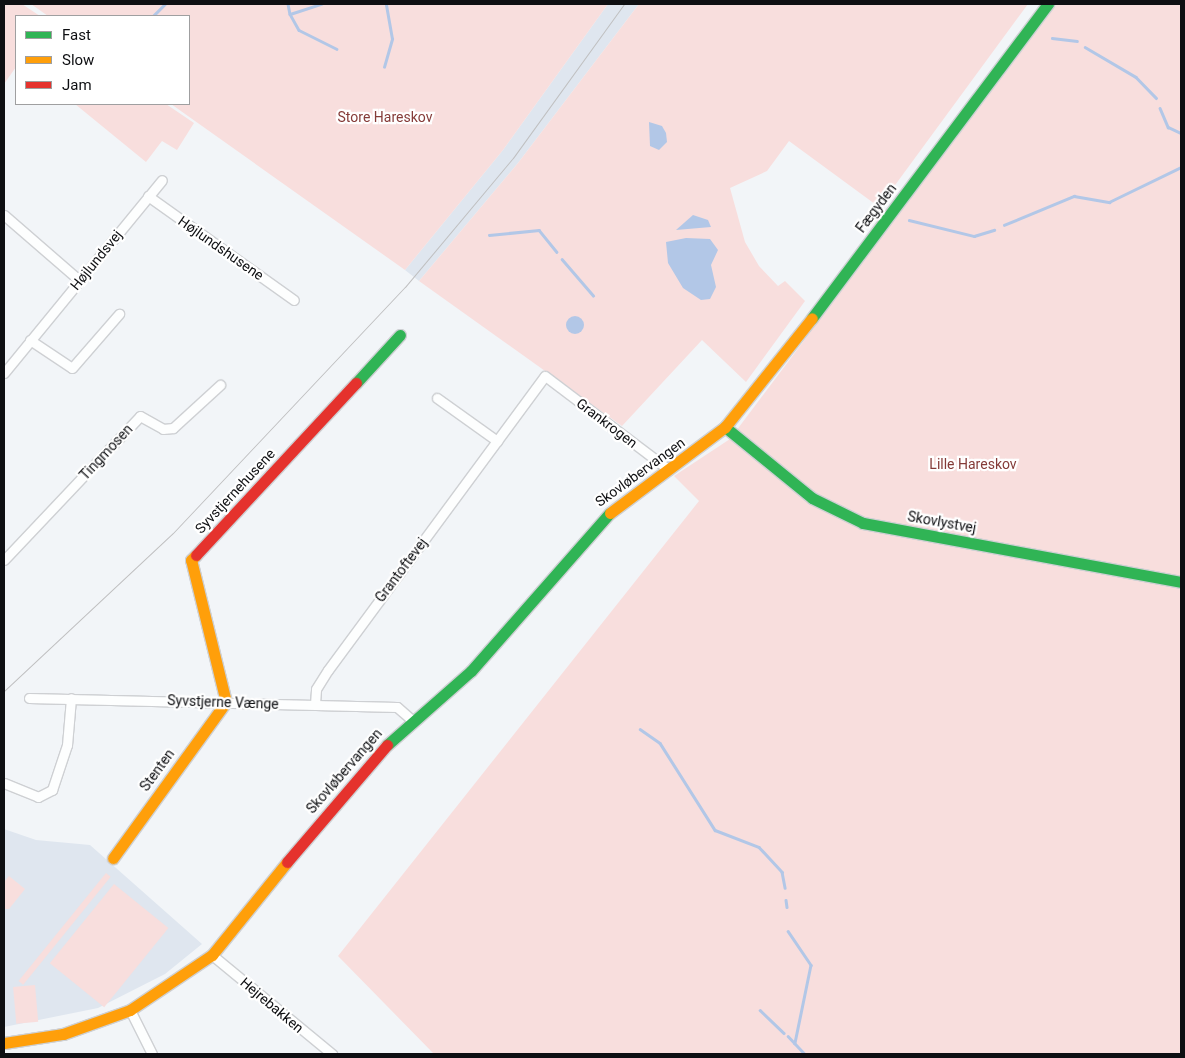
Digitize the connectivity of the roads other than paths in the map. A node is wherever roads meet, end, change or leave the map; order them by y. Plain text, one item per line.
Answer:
1 (1048, 4) edge
2 (162, 180) dead end
3 (148, 196) junction
4 (4, 216) edge
5 (79, 280) junction
6 (294, 300) dead end
7 (119, 314) dead end
8 (400, 335) dead end
9 (30, 340) junction
10 (4, 373) edge
11 (545, 376) joint
12 (220, 385) dead end
13 (437, 398) dead end
14 (725, 427) junction
15 (497, 441) junction
16 (668, 469) junction
17 (4, 560) edge
18 (1181, 582) edge
19 (29, 698) dead end
20 (71, 698) junction
21 (226, 702) junction
22 (315, 704) junction
23 (412, 720) junction
24 (4, 783) edge
25 (113, 858) dead end
26 (212, 955) junction
27 (130, 1010) junction
28 (4, 1043) edge
29 (152, 1054) edge
30 (332, 1054) edge

1 - 14 street, Fægyden
2 - 3 street, Højlundsvej
3 - 5 street, Højlundsvej
3 - 6 street, Højlundshusene
4 - 5 street
5 - 9 street, Højlundsvej
7 - 9 street
8 - 21 street, Syvstjernehusene
9 - 10 street, Højlundsvej
11 - 15 street, Grantoftevej
11 - 16 street, Grankrogen
12 - 17 street, Tingmosen
13 - 15 street
14 - 16 street, Skovløbervangen
14 - 18 street, Skovlystvej
15 - 22 street, Grantoftevej
16 - 23 street, Skovløbervangen
19 - 20 street, Syvstjerne Vænge
20 - 21 street, Syvstjerne Vænge
20 - 24 street
21 - 22 street, Syvstjerne Vænge
21 - 25 street, Stenten
22 - 23 street, Syvstjerne Vænge
23 - 26 street, Skovløbervangen
26 - 27 street, Skovløbervangen
26 - 30 street, Hejrebakken
27 - 28 street, Skovløbervangen
27 - 29 street

